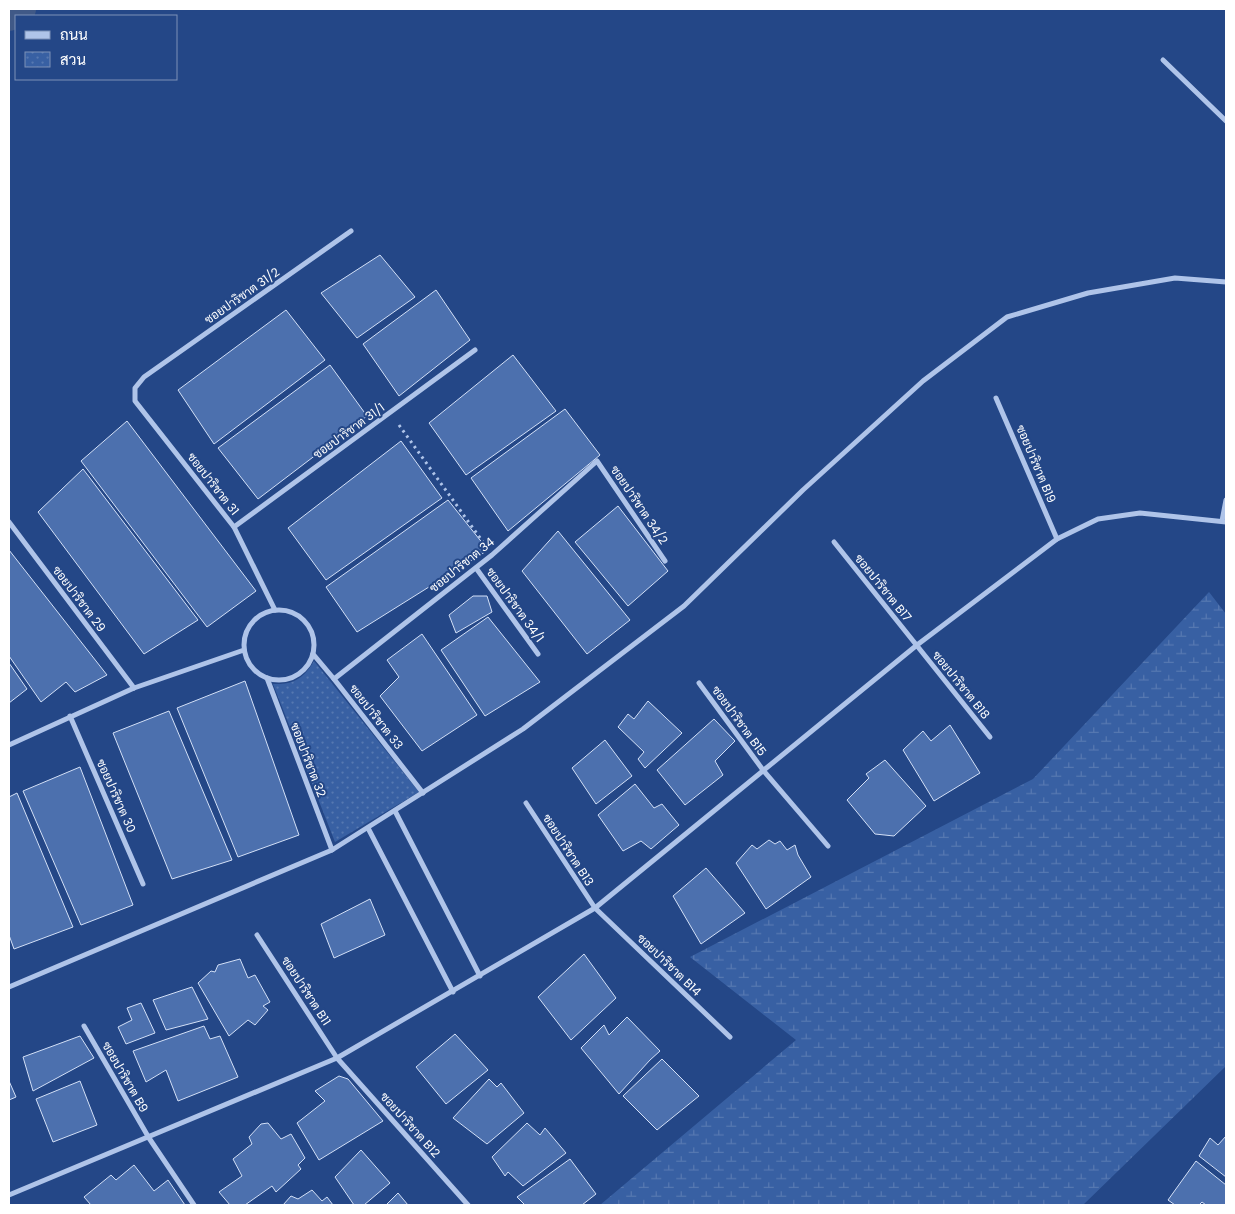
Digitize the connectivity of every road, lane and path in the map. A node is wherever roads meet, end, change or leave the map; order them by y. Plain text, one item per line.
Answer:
1 (1164, 60) dead end
2 (1226, 121) edge
3 (351, 231) dead end
4 (1226, 282) edge
5 (475, 350) dead end
6 (144, 377) joint
7 (996, 398) dead end
8 (390, 413) junction
9 (597, 462) joint
10 (1226, 500) edge
11 (1224, 521) edge
12 (9, 522) edge
13 (234, 527) junction
14 (1057, 539) junction
15 (834, 542) dead end
16 (492, 555) junction
17 (665, 561) dead end
18 (476, 568) junction
19 (275, 610) junction
20 (916, 645) junction
21 (244, 650) junction
22 (313, 654) junction
23 (538, 654) dead end
24 (266, 678) junction
25 (334, 679) junction
26 (699, 683) dead end
27 (134, 688) junction
28 (70, 716) junction
29 (990, 737) dead end
30 (9, 745) edge
31 (764, 770) junction
32 (423, 792) junction
33 (526, 803) dead end
34 (395, 811) junction
35 (368, 828) junction
36 (828, 846) dead end
37 (332, 850) junction
38 (143, 884) dead end
39 (595, 908) junction
40 (257, 935) dead end
41 (480, 976) junction
42 (9, 987) edge
43 (453, 992) junction
44 (84, 1026) dead end
45 (730, 1038) dead end
46 (337, 1058) junction
47 (150, 1138) junction
48 (9, 1195) edge
49 (194, 1205) edge
50 (468, 1205) edge

1 - 2 street
3 - 6 street, ซอยปาริชาต 31/2
4 - 32 street
5 - 8 street, ซอยปาริชาต 31/1
6 - 13 street, ซอยปาริชาต 31
7 - 14 street, ซอยปาริชาต B19
8 - 13 street, ซอยปาริชาต 31/1
8 - 16 path
9 - 16 street, ซอยปาริชาต 34
9 - 17 street, ซอยปาริชาต 34/2
10 - 11 street
11 - 14 street
12 - 27 street, ซอยปาริชาต 29
13 - 19 street, ซอยปาริชาต 31
14 - 20 street
15 - 20 street, ซอยปาริชาต B17
16 - 18 street, ซอยปาริชาต 34
18 - 23 street, ซอยปาริชาต 34/1
18 - 25 street, ซอยปาริชาต 34
19 - 21 street
19 - 22 street
20 - 29 street, ซอยปาริชาต B18
20 - 31 street
21 - 24 street
21 - 27 street
22 - 24 street
22 - 25 street, ซอยปาริชาต 33
24 - 37 street, ซอยปาริชาต 32
25 - 32 street, ซอยปาริชาต 33
26 - 31 street, ซอยปาริชาต B15
27 - 28 street
28 - 30 street
28 - 38 street, ซอยปาริชาต 30
31 - 36 street, ซอยปาริชาต B15
31 - 39 street
32 - 34 street
33 - 39 street, ซอยปาริชาต B13
34 - 35 street
34 - 41 street
35 - 37 street
35 - 43 street
37 - 42 street
39 - 41 street
39 - 45 street, ซอยปาริชาต B14
40 - 46 street, ซอยปาริชาต B11
41 - 43 street
43 - 46 street
44 - 47 street, ซอยปาริชาต B9
46 - 47 street
46 - 50 street, ซอยปาริชาต B12
47 - 48 street
47 - 49 street, ซอยปาริชาต B9

